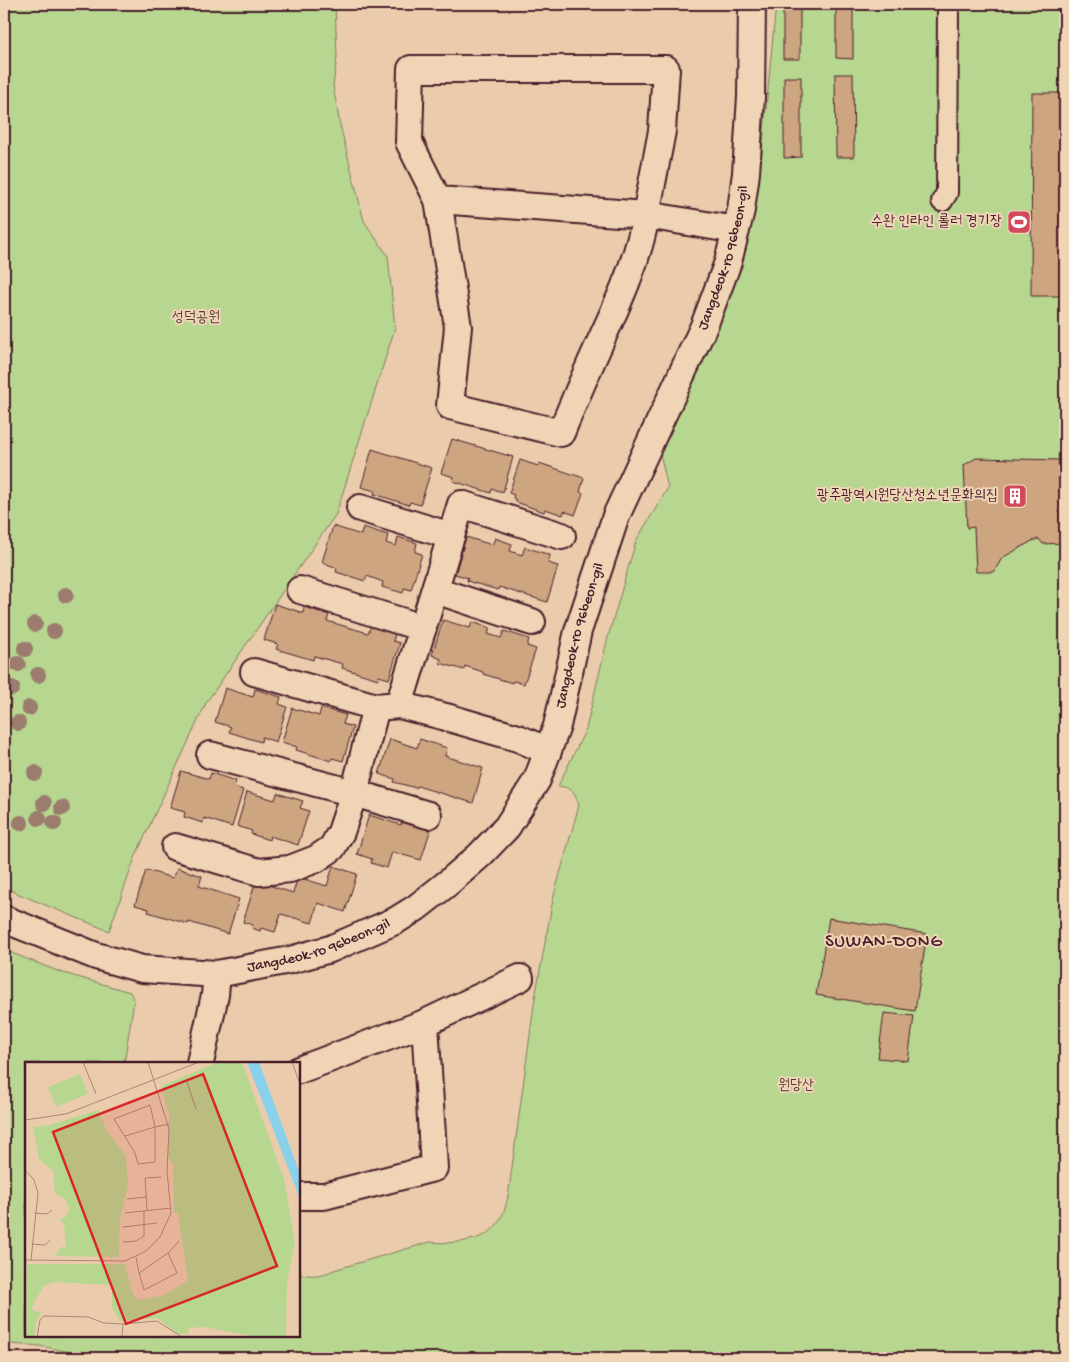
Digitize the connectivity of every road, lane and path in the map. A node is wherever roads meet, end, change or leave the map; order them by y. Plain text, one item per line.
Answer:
1 (752, 4) edge
2 (948, 9) dead end
3 (438, 200) junction
4 (942, 200) dead end
5 (646, 215) junction
6 (736, 230) junction
7 (360, 508) dead end
8 (451, 536) junction
9 (562, 536) dead end
10 (300, 590) dead end
11 (435, 590) junction
12 (532, 622) dead end
13 (423, 628) junction
14 (254, 672) dead end
15 (387, 706) junction
16 (548, 751) junction
17 (210, 755) dead end
18 (354, 793) junction
19 (428, 815) dead end
20 (175, 847) dead end
21 (4, 919) edge
22 (217, 974) junction
23 (520, 978) dead end
24 (425, 1023) junction
25 (200, 1062) edge
26 (300, 1070) edge
27 (300, 1196) edge

1 - 6 street, Jangdeok-ro 96beon-gil
2 - 4 street
3 - 5 street
3 - 5 street
3 - 5 street
5 - 6 street
6 - 16 street, Jangdeok-ro 96beon-gil
7 - 8 street
8 - 9 street
8 - 11 street
10 - 13 street
11 - 12 street
11 - 13 street
13 - 15 street
14 - 15 street
15 - 16 street
15 - 18 street
16 - 22 street, Jangdeok-ro 96beon-gil
17 - 18 street
18 - 19 street
18 - 20 street
21 - 22 street, Jangdeok-ro 96beon-gil
22 - 25 street
23 - 24 street
24 - 26 street
24 - 27 street

